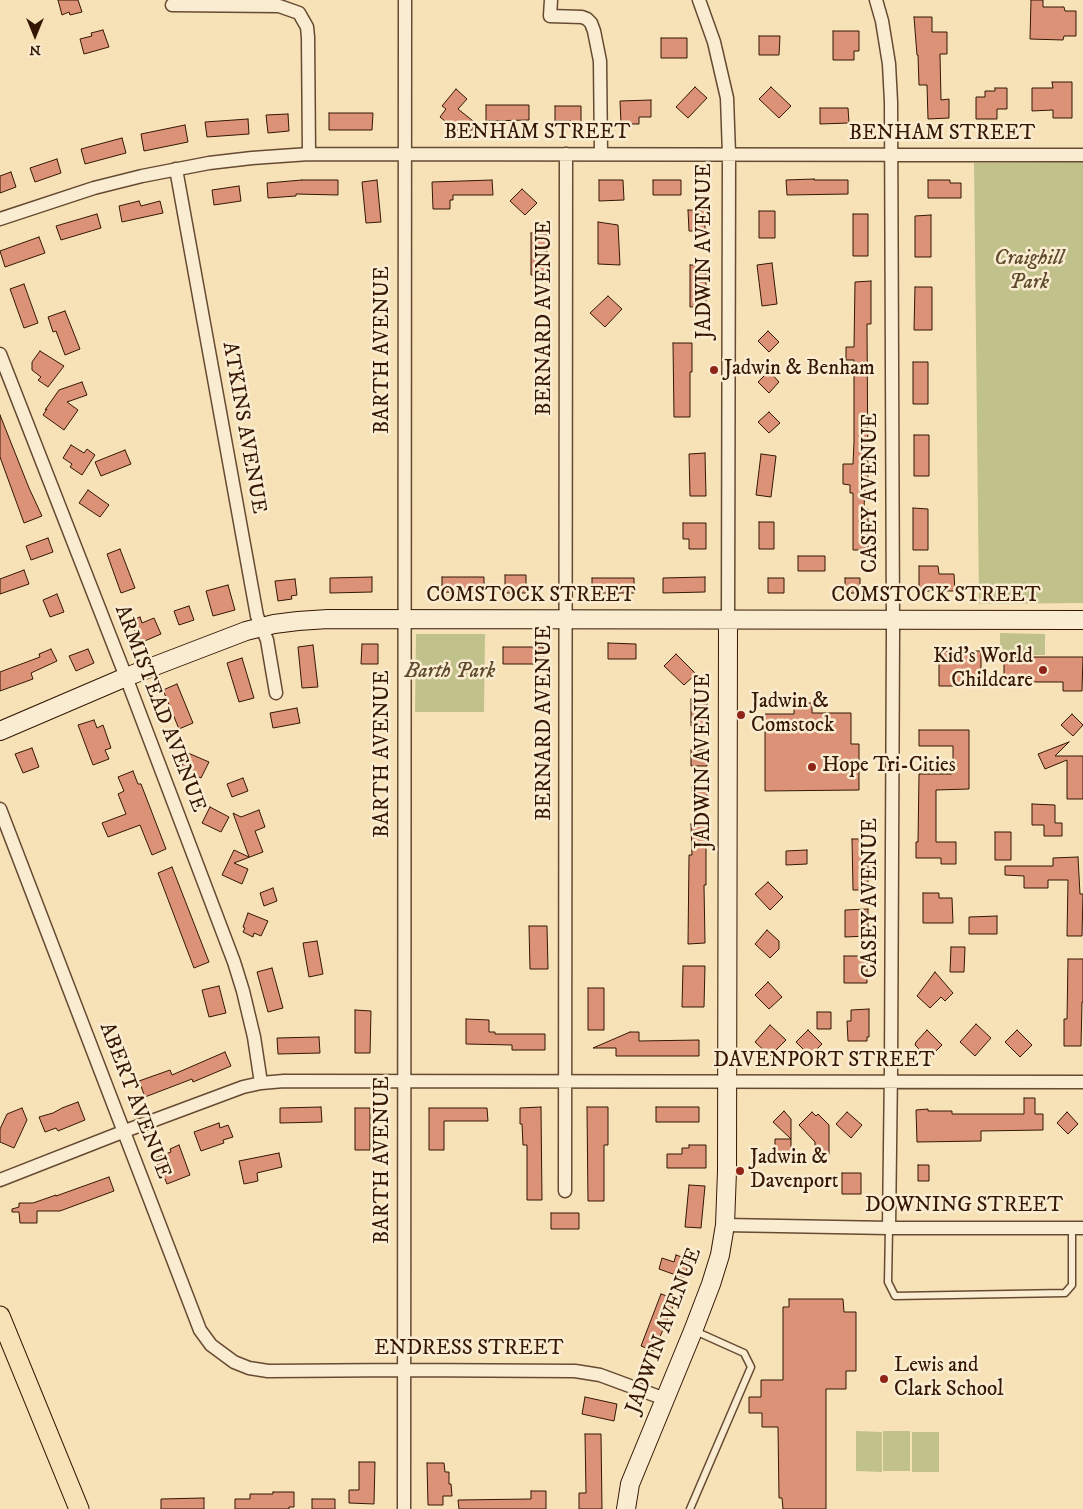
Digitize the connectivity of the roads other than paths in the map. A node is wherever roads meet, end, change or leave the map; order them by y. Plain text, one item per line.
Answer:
1 (405, 0) edge
2 (550, 0) edge
3 (699, 0) edge
4 (876, 0) edge
5 (172, 6) dead end
6 (309, 154) junction
7 (404, 154) junction
8 (566, 154) junction
9 (601, 154) junction
10 (729, 154) junction
11 (891, 155) junction
12 (1083, 155) edge
13 (176, 169) junction
14 (0, 219) edge
15 (0, 354) edge
16 (404, 619) junction
17 (567, 619) junction
18 (728, 620) junction
19 (893, 620) junction
20 (1083, 620) edge
21 (262, 627) junction
22 (126, 677) junction
23 (276, 693) dead end
24 (0, 731) edge
25 (0, 809) edge
26 (404, 1081) junction
27 (891, 1081) junction
28 (565, 1082) junction
29 (727, 1082) junction
30 (1083, 1082) edge
31 (261, 1084) junction
32 (124, 1131) junction
33 (0, 1180) edge
34 (565, 1191) dead end
35 (726, 1226) junction
36 (889, 1228) junction
37 (1078, 1228) edge
38 (0, 1316) edge
39 (694, 1331) junction
40 (404, 1370) junction
41 (268, 1371) joint
42 (665, 1398) junction
43 (79, 1509) edge
44 (404, 1509) edge
45 (626, 1509) edge
46 (690, 1509) edge

1 - 7 street, BARTH AVENUE
2 - 9 street
3 - 10 street, JADWIN AVENUE
4 - 11 street, CASEY AVENUE
5 - 6 street
6 - 7 street, BENHAM STREET
6 - 13 street, BENHAM STREET
7 - 8 street, BENHAM STREET
7 - 16 street, BARTH AVENUE
8 - 9 street, BENHAM STREET
8 - 17 street, BERNARD AVENUE
9 - 10 street, BENHAM STREET
10 - 11 street, BENHAM STREET
10 - 18 street, JADWIN AVENUE
11 - 12 street, BENHAM STREET
11 - 19 street, CASEY AVENUE
13 - 14 street, BENHAM STREET
13 - 21 street, ATKINS AVENUE
15 - 22 street, ARMISTEAD AVENUE
16 - 17 street, COMSTOCK STREET
16 - 21 street, COMSTOCK STREET
16 - 26 street, BARTH AVENUE
17 - 18 street, COMSTOCK STREET
17 - 28 street, BERNARD AVENUE
18 - 19 street, COMSTOCK STREET
18 - 29 street, JADWIN AVENUE
19 - 20 street, COMSTOCK STREET
19 - 27 street, CASEY AVENUE
21 - 22 street, COMSTOCK STREET
21 - 23 street, ATKINS AVENUE
22 - 24 street, COMSTOCK STREET
22 - 31 street, ARMISTEAD AVENUE
25 - 32 street, ABERT AVENUE
26 - 28 street, DAVENPORT STREET
26 - 31 street, DAVENPORT STREET
26 - 40 street, BARTH AVENUE
27 - 29 street, DAVENPORT STREET
27 - 30 street, DAVENPORT STREET
27 - 36 street, CASEY AVENUE
28 - 29 street, DAVENPORT STREET
28 - 34 street
29 - 35 street, JADWIN AVENUE
31 - 32 street, DAVENPORT STREET
32 - 33 street, DAVENPORT STREET
32 - 41 street, ABERT AVENUE
35 - 36 street, DOWNING STREET
35 - 39 street, JADWIN AVENUE
36 - 37 street, DOWNING STREET
36 - 37 lane
38 - 43 main road
39 - 42 street, JADWIN AVENUE
39 - 46 lane
40 - 41 street, ENDRESS STREET
40 - 42 street, ENDRESS STREET
40 - 44 street, BARTH AVENUE
42 - 45 street, JADWIN AVENUE

